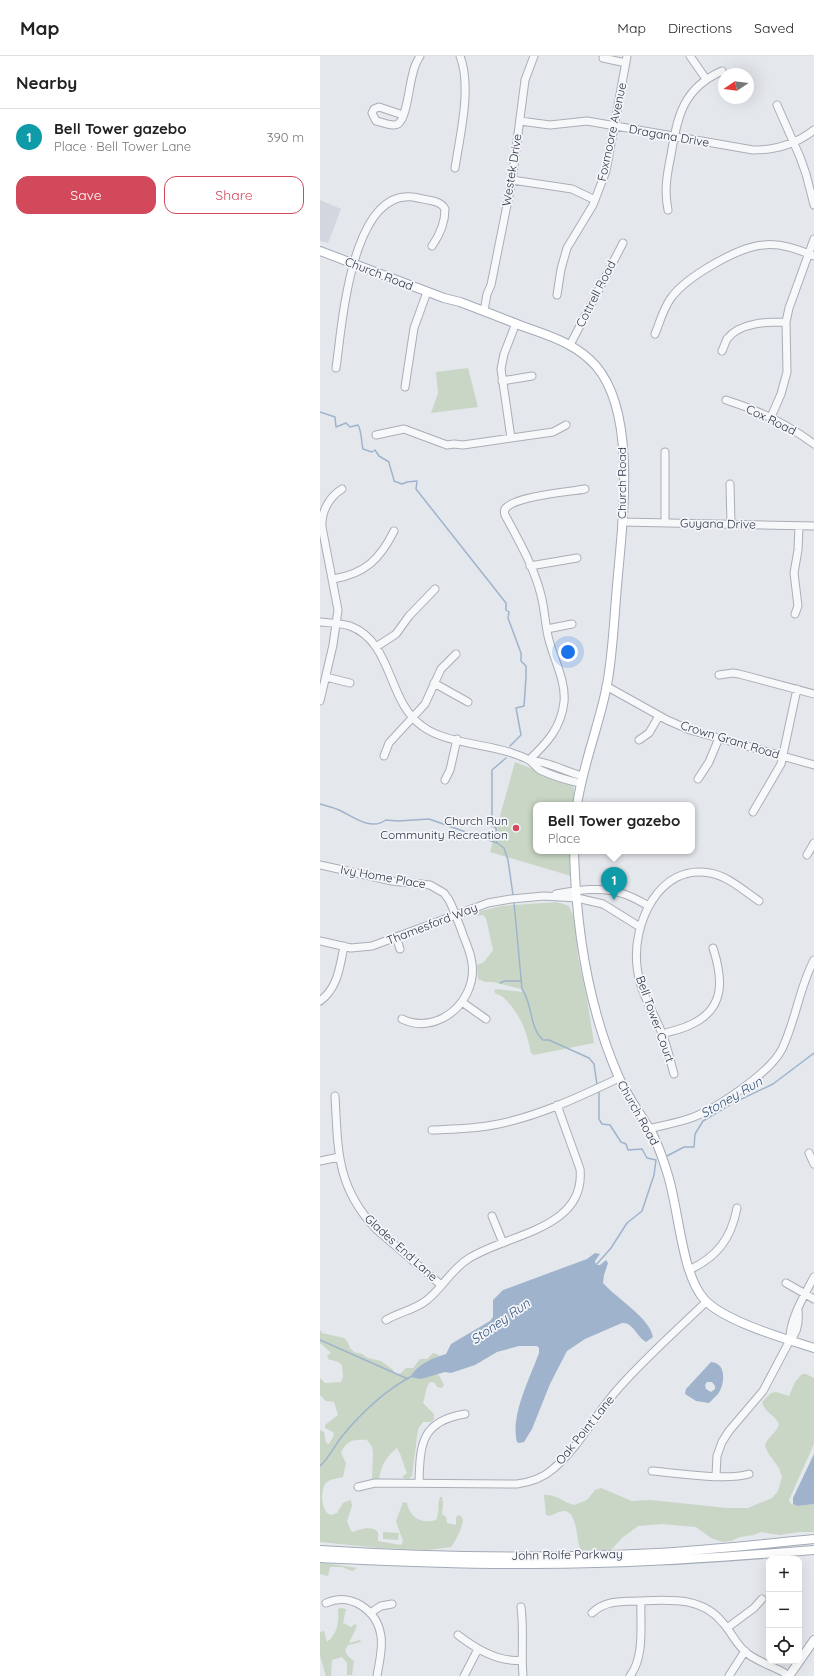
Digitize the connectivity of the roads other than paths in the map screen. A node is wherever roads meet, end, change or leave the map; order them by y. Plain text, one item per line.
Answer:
1 (420, 56) edge
2 (460, 56) edge
3 (534, 56) edge
4 (690, 56) edge
5 (603, 58) dead end
6 (626, 60) edge
7 (718, 73) edge
8 (706, 79) junction
9 (777, 105) dead end
10 (403, 115) dead end
11 (520, 122) junction
12 (615, 126) junction
13 (814, 130) edge
14 (674, 137) junction
15 (794, 142) junction
16 (455, 168) dead end
17 (512, 180) junction
18 (812, 188) edge
19 (595, 200) junction
20 (814, 205) edge
21 (668, 210) dead end
22 (814, 239) edge
23 (622, 243) dead end
24 (432, 246) dead end
25 (320, 251) edge
26 (811, 255) edge
27 (353, 264) junction
28 (427, 292) junction
29 (557, 295) dead end
30 (486, 312) junction
31 (786, 322) junction
32 (516, 323) junction
33 (655, 334) dead end
34 (570, 345) junction
35 (722, 351) dead end
36 (336, 368) dead end
37 (532, 376) dead end
38 (502, 381) junction
39 (405, 387) dead end
40 (726, 400) dead end
41 (771, 417) junction
42 (566, 425) dead end
43 (376, 435) dead end
44 (511, 438) junction
45 (814, 444) edge
46 (665, 452) dead end
47 (730, 484) dead end
48 (342, 489) dead end
49 (585, 489) dead end
50 (622, 522) junction
51 (665, 523) junction
52 (731, 524) junction
53 (799, 526) junction
54 (814, 526) edge
55 (394, 531) dead end
56 (577, 558) dead end
57 (530, 566) junction
58 (333, 579) junction
59 (434, 589) dead end
60 (794, 614) dead end
61 (320, 622) edge
62 (337, 624) junction
63 (572, 624) dead end
64 (547, 630) junction
65 (376, 647) junction
66 (456, 654) dead end
67 (719, 675) dead end
68 (326, 677) junction
69 (350, 683) dead end
70 (434, 683) junction
71 (606, 686) junction
72 (797, 689) junction
73 (814, 694) edge
74 (320, 701) edge
75 (468, 702) dead end
76 (659, 716) junction
77 (413, 718) junction
78 (719, 738) junction
79 (457, 739) junction
80 (639, 740) dead end
81 (384, 756) dead end
82 (783, 756) junction
83 (529, 760) junction
84 (814, 765) edge
85 (581, 779) junction
86 (445, 780) dead end
87 (698, 780) dead end
88 (577, 802) edge
89 (753, 812) dead end
90 (814, 843) edge
91 (574, 854) edge
92 (807, 855) dead end
93 (320, 865) edge
94 (576, 894) junction
95 (759, 901) dead end
96 (649, 906) junction
97 (455, 914) junction
98 (640, 927) junction
99 (396, 937) junction
100 (320, 941) edge
101 (344, 946) junction
102 (713, 948) dead end
103 (400, 949) dead end
104 (814, 960) edge
105 (320, 1001) edge
106 (462, 1002) junction
107 (402, 1019) dead end
108 (486, 1019) dead end
109 (662, 1033) junction
110 (674, 1074) dead end
111 (619, 1078) junction
112 (335, 1096) dead end
113 (557, 1105) junction
114 (649, 1129) junction
115 (432, 1130) dead end
116 (809, 1152) dead end
117 (339, 1157) junction
118 (320, 1161) edge
119 (814, 1164) edge
120 (737, 1208) dead end
121 (492, 1216) dead end
122 (503, 1243) junction
123 (689, 1270) junction
124 (814, 1277) edge
125 (786, 1283) dead end
126 (441, 1284) junction
127 (805, 1294) junction
128 (814, 1299) edge
129 (706, 1302) junction
130 (386, 1320) dead end
131 (790, 1340) junction
132 (814, 1348) edge
133 (465, 1414) dead end
134 (652, 1471) dead end
135 (749, 1474) dead end
136 (716, 1476) junction
137 (419, 1483) junction
138 (358, 1487) dead end
139 (814, 1539) edge
140 (320, 1550) edge
141 (814, 1550) edge
142 (320, 1558) edge
143 (762, 1599) dead end
144 (641, 1601) junction
145 (326, 1603) dead end
146 (392, 1604) dead end
147 (521, 1607) dead end
148 (370, 1613) junction
149 (592, 1614) dead end
150 (727, 1628) junction
151 (458, 1635) dead end
152 (814, 1640) edge
153 (478, 1649) junction
154 (745, 1651) junction
155 (522, 1660) junction
156 (377, 1676) edge
157 (464, 1676) edge
158 (523, 1676) edge
159 (630, 1676) edge
160 (729, 1676) edge
161 (788, 1676) edge

1 - 10 street
2 - 16 street
3 - 11 street, Westek Drive
4 - 8 street
5 - 6 street
6 - 12 street, Foxmoore Avenue
7 - 8 street
8 - 14 street
9 - 15 street
11 - 12 street, Dragana Drive
11 - 17 street, Westek Drive
12 - 14 street, Dragana Drive
12 - 19 street, Foxmoore Avenue
13 - 15 street, Dragana Drive
14 - 15 street, Dragana Drive
14 - 21 street
15 - 18 street
17 - 19 street
17 - 30 street, Westek Drive
18 - 20 street
19 - 29 street, Foxmoore Avenue
22 - 26 street
23 - 34 street, Cottrell Road
24 - 27 street
25 - 27 main road, Church Road
26 - 31 street
26 - 33 street
27 - 28 main road, Church Road
27 - 36 street
28 - 30 main road, Church Road
28 - 39 street
30 - 32 main road, Church Road
31 - 35 street
31 - 41 street
32 - 34 main road, Church Road
32 - 38 street
34 - 50 main road, Church Road
37 - 38 street
38 - 44 street
40 - 41 street, Cox Road
41 - 45 street, Cox Road
42 - 44 street
43 - 44 street
46 - 51 street
47 - 52 street
48 - 58 street
49 - 57 street
50 - 51 street, Guyana Drive
50 - 71 main road, Church Road
51 - 52 street, Guyana Drive
52 - 53 street, Guyana Drive
53 - 54 street, Guyana Drive
53 - 60 street
55 - 58 street
56 - 57 street
57 - 64 street
58 - 62 street
59 - 65 street
61 - 62 street
62 - 65 street
62 - 68 street
63 - 64 street
64 - 83 street
65 - 77 street
66 - 70 street
67 - 72 street
68 - 69 street
68 - 74 street
70 - 75 street
70 - 77 street
71 - 76 street, Crown Grant Road
71 - 85 main road, Church Road
72 - 73 street
72 - 82 street
76 - 78 street, Crown Grant Road
76 - 80 street
77 - 79 street
77 - 81 street
78 - 82 street, Crown Grant Road
78 - 87 street
79 - 83 street
79 - 86 street
82 - 84 street, Crown Grant Road
82 - 89 street
83 - 85 street
85 - 88 main road, Church Road
90 - 92 street
91 - 94 main road, Church Road
93 - 97 street, Ivy Home Place
94 - 96 street
94 - 97 street, Thamesford Way
94 - 98 street
94 - 111 main road, Church Road
95 - 96 street, Bell Tower Court
96 - 98 street, Bell Tower Court
97 - 99 street, Thamesford Way
97 - 106 street, Ivy Home Place
98 - 109 street, Bell Tower Court
99 - 101 street, Thamesford Way
99 - 103 street
100 - 101 street, Thamesford Way
101 - 105 street
102 - 109 street
104 - 114 street
106 - 107 street
106 - 108 street
109 - 110 street, Bell Tower Court
111 - 113 street
111 - 114 main road, Church Road
112 - 117 street, Glades End Lane
113 - 115 street
113 - 122 street
114 - 123 main road, Church Road
116 - 119 street
117 - 118 street
117 - 126 street, Glades End Lane
120 - 123 street
121 - 122 street
122 - 126 street
123 - 129 main road, Church Road
124 - 127 street
125 - 127 street
126 - 130 street
127 - 128 street
127 - 131 street
129 - 131 main road, Church Road
129 - 137 street, Oak Point Lane
131 - 132 main road, Church Road
131 - 136 street
133 - 137 street
134 - 136 street
135 - 136 street
137 - 138 street, Oak Point Lane
139 - 140 main road, John Rolfe Parkway
141 - 142 main road, John Rolfe Parkway
143 - 150 street
144 - 149 street
144 - 150 street
144 - 159 street
145 - 148 street
146 - 148 street
147 - 155 street
148 - 156 street
150 - 154 street
151 - 153 street
152 - 161 main road
153 - 155 street
153 - 157 street
154 - 160 street
154 - 161 street
155 - 158 street

